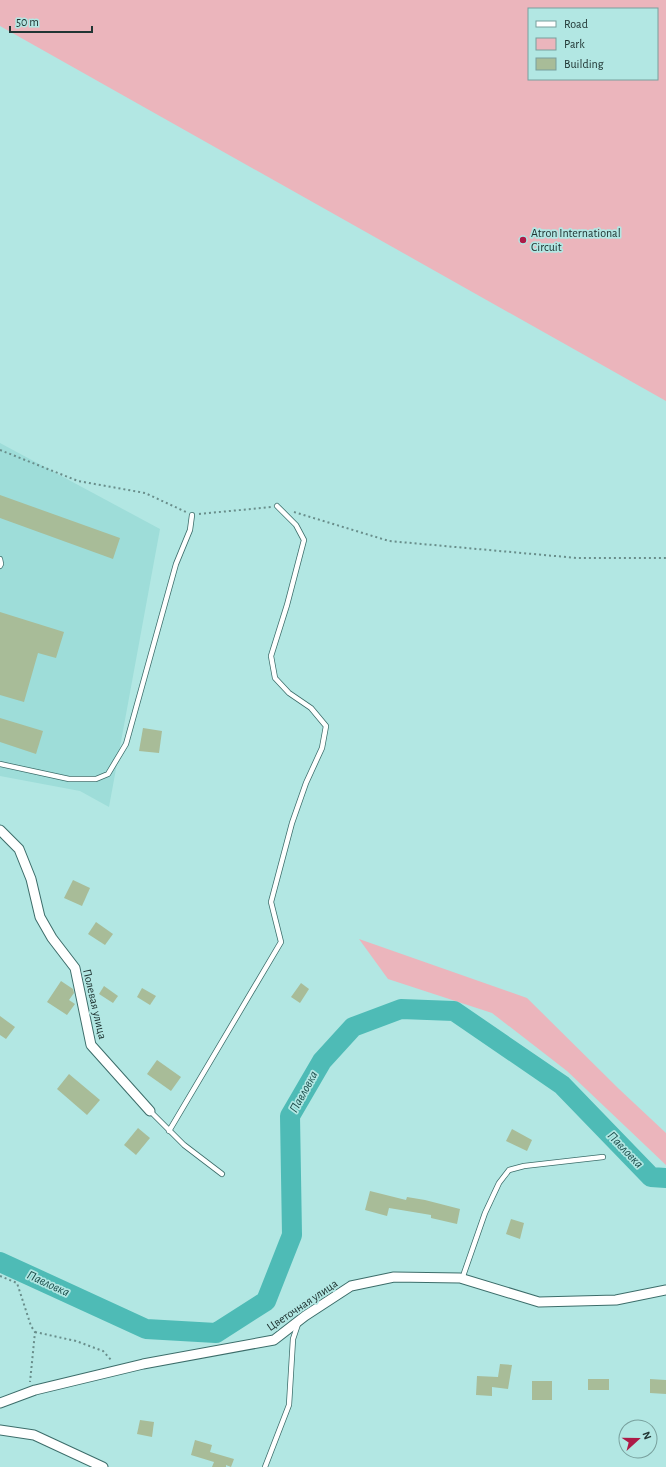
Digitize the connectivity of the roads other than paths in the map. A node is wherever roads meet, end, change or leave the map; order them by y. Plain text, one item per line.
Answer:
1 (277, 506) road end
2 (192, 515) road end
3 (0, 558) edge
4 (0, 566) edge
5 (0, 764) edge
6 (0, 830) edge
7 (150, 1111) joint
8 (169, 1131) junction
9 (603, 1157) dead end
10 (222, 1174) dead end
11 (462, 1279) junction
12 (666, 1290) edge
13 (298, 1322) junction
14 (0, 1403) edge
15 (0, 1430) edge
16 (104, 1467) edge
17 (266, 1467) edge

1 - 8 lane
2 - 5 lane
3 - 4 lane
6 - 7 street, Полевая улица
7 - 8 lane
8 - 10 lane
9 - 11 lane
11 - 12 street, Цветочная улица
11 - 13 street, Цветочная улица
13 - 14 street, Цветочная улица
13 - 17 lane
15 - 16 street

